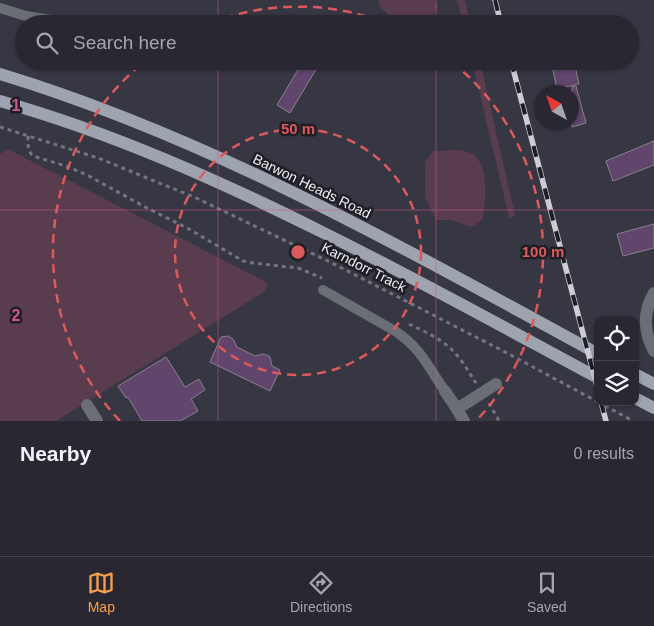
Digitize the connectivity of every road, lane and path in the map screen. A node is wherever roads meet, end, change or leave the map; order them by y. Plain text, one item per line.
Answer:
1 (0, 8) edge
2 (23, 15) edge
3 (0, 74) edge
4 (0, 101) edge
5 (0, 127) edge
6 (28, 136) junction
7 (326, 286) joint
8 (654, 292) edge
9 (401, 320) dead end
10 (654, 351) edge
11 (594, 352) edge
12 (594, 376) edge
13 (639, 376) edge
14 (496, 384) dead end
15 (654, 384) edge
16 (445, 391) joint
17 (483, 392) junction
18 (594, 400) edge
19 (639, 400) edge
20 (87, 405) dead end
21 (605, 406) edge
22 (654, 408) edge
23 (457, 410) junction
24 (97, 421) edge
25 (464, 421) edge
26 (499, 421) edge
27 (633, 421) edge

1 - 2 lane
3 - 11 main road, Barwon Heads Road
4 - 12 main road
5 - 6 path, Karndorr Track
6 - 7 path
6 - 18 path, Karndorr Track
7 - 16 lane
8 - 10 street
9 - 17 path
13 - 15 main road
14 - 17 street
16 - 23 street
17 - 23 street
17 - 26 path
19 - 22 main road
20 - 24 street
21 - 27 path, Karndorr Track
23 - 25 street

